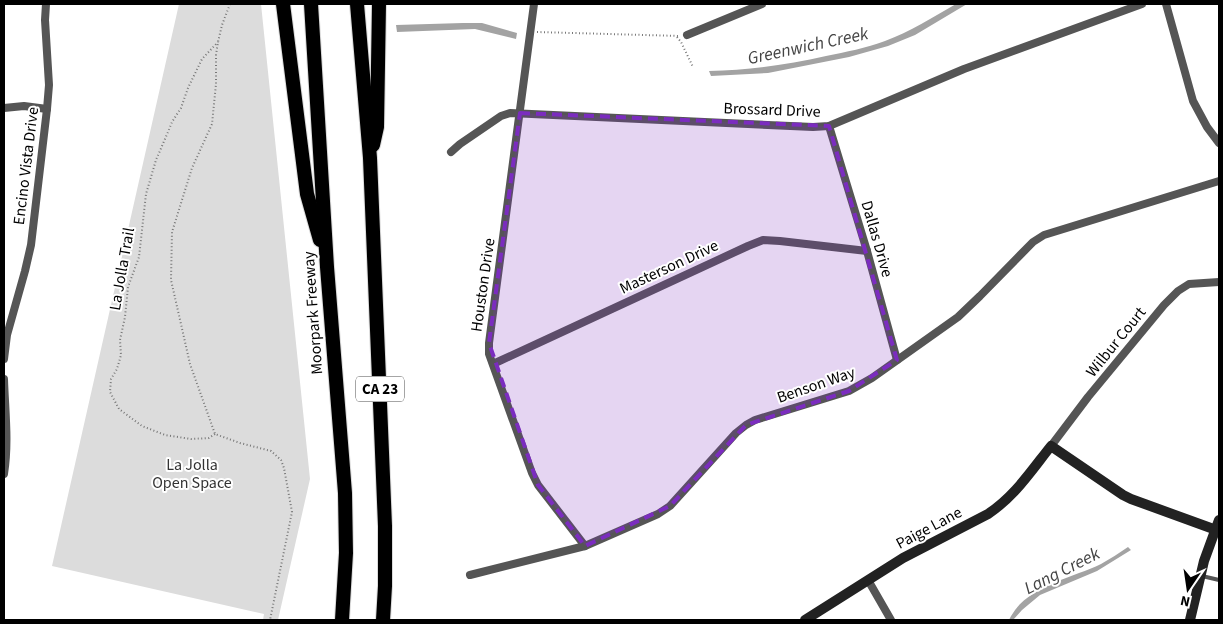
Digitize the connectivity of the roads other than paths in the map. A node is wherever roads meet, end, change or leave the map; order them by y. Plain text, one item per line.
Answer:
1 (46, 4) edge
2 (283, 4) edge
3 (311, 4) edge
4 (358, 4) edge
5 (379, 4) edge
6 (534, 4) edge
7 (762, 4) edge
8 (1142, 4) edge
9 (1166, 4) edge
10 (686, 35) road end
11 (4, 108) edge
12 (47, 108) junction
13 (520, 113) junction
14 (829, 126) junction
15 (1219, 143) edge
16 (451, 152) dead end
17 (370, 158) junction
18 (1219, 180) edge
19 (867, 251) junction
20 (327, 267) junction
21 (1219, 282) edge
22 (4, 359) edge
23 (897, 360) junction
24 (493, 364) junction
25 (4, 379) edge
26 (1051, 446) junction
27 (4, 474) edge
28 (1218, 527) edge
29 (585, 546) junction
30 (470, 575) dead end
31 (1200, 575) junction
32 (868, 580) junction
33 (1219, 580) edge
34 (342, 620) edge
35 (383, 620) edge
36 (805, 620) edge
37 (891, 620) edge
38 (1190, 620) edge

1 - 12 street, Encino Vista Drive
2 - 20 highway
3 - 20 highway, Moorpark Freeway / CA 23
4 - 17 highway, CA 23
5 - 17 highway
6 - 13 street, Houston Drive
7 - 10 street
8 - 14 street, Brossard Drive
9 - 15 street
11 - 12 street
12 - 22 street, Encino Vista Drive
13 - 14 street, Brossard Drive
13 - 16 street, Brossard Drive
13 - 24 street, Houston Drive
14 - 19 street, Dallas Drive
17 - 35 highway, CA 23
18 - 23 street, Benson Way
19 - 23 street, Dallas Drive
19 - 24 street, Masterson Drive
20 - 34 highway, Moorpark Freeway / CA 23
21 - 26 street, Wilbur Court
23 - 29 street, Benson Way
24 - 29 street, Houston Drive
25 - 27 street
26 - 28 street
26 - 32 street, Paige Lane
28 - 31 street
29 - 30 street, Benson Way
31 - 33 lane
31 - 38 street
32 - 36 street, Paige Lane
32 - 37 street

